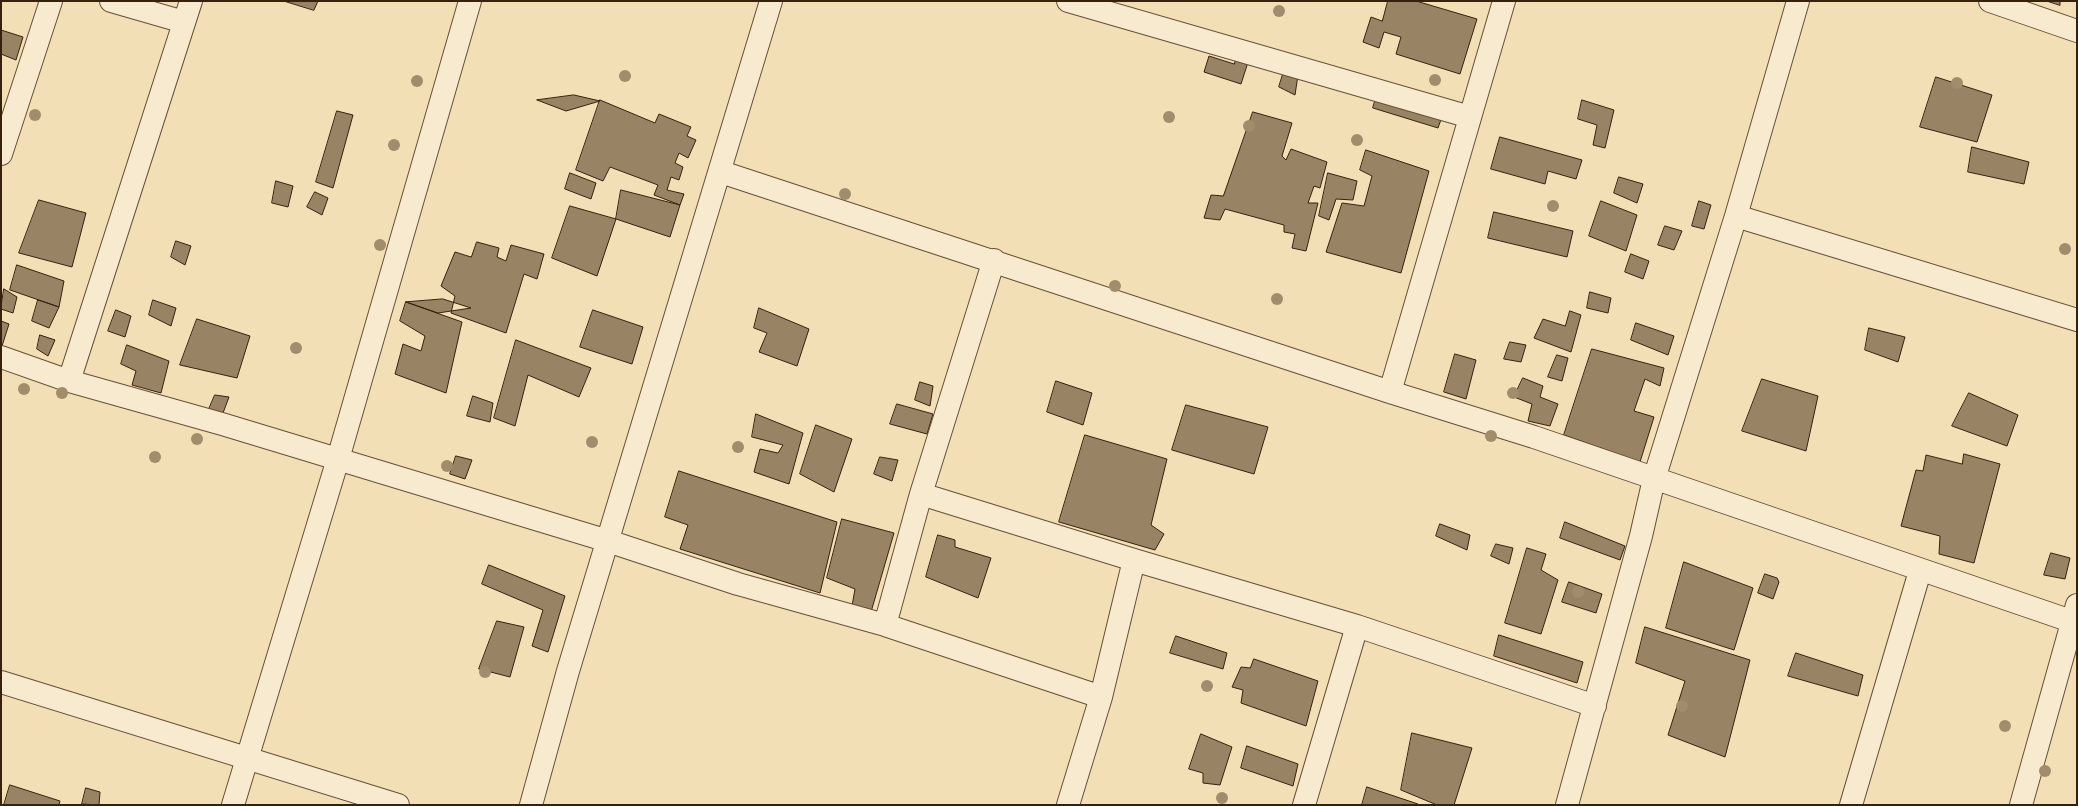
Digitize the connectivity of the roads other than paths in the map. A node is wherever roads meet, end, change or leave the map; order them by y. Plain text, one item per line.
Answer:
1 (51, 1) edge
2 (111, 1) edge
3 (190, 1) edge
4 (470, 1) edge
5 (771, 1) edge
6 (1068, 1) edge
7 (1504, 1) edge
8 (1798, 1) edge
9 (1990, 1) edge
10 (184, 22) junction
11 (2077, 30) edge
12 (1470, 117) junction
13 (1, 154) edge
14 (721, 172) junction
15 (1736, 216) junction
16 (994, 260) junction
17 (2077, 320) edge
18 (1, 357) edge
19 (70, 381) junction
20 (1390, 392) junction
21 (338, 459) junction
22 (1654, 479) junction
23 (921, 494) junction
24 (608, 541) junction
25 (1134, 560) junction
26 (1920, 571) junction
27 (2074, 613) edge
28 (885, 626) junction
29 (1357, 626) junction
30 (1, 682) edge
31 (1102, 697) junction
32 (1595, 706) junction
33 (246, 758) junction
34 (233, 805) edge
35 (398, 805) edge
36 (531, 805) edge
37 (1068, 805) edge
38 (1304, 805) edge
39 (1567, 805) edge
40 (1851, 805) edge
41 (2021, 805) edge

1 - 13 street
2 - 10 street
3 - 10 street
4 - 21 street
5 - 14 street
6 - 12 street
7 - 12 street
8 - 15 street
9 - 11 street
10 - 19 street
12 - 20 street
14 - 16 street
14 - 24 street
15 - 17 street
15 - 22 street
16 - 20 street
16 - 23 street
18 - 19 street
19 - 21 street
20 - 22 street
21 - 24 street
21 - 33 street
22 - 26 street
22 - 32 street
23 - 25 street
23 - 28 street
24 - 28 street
24 - 36 street
25 - 29 street
25 - 31 street
26 - 27 street
26 - 40 street
27 - 41 street
28 - 31 street
29 - 32 street
29 - 38 street
30 - 33 street
31 - 37 street
32 - 39 street
33 - 34 street
33 - 35 street

